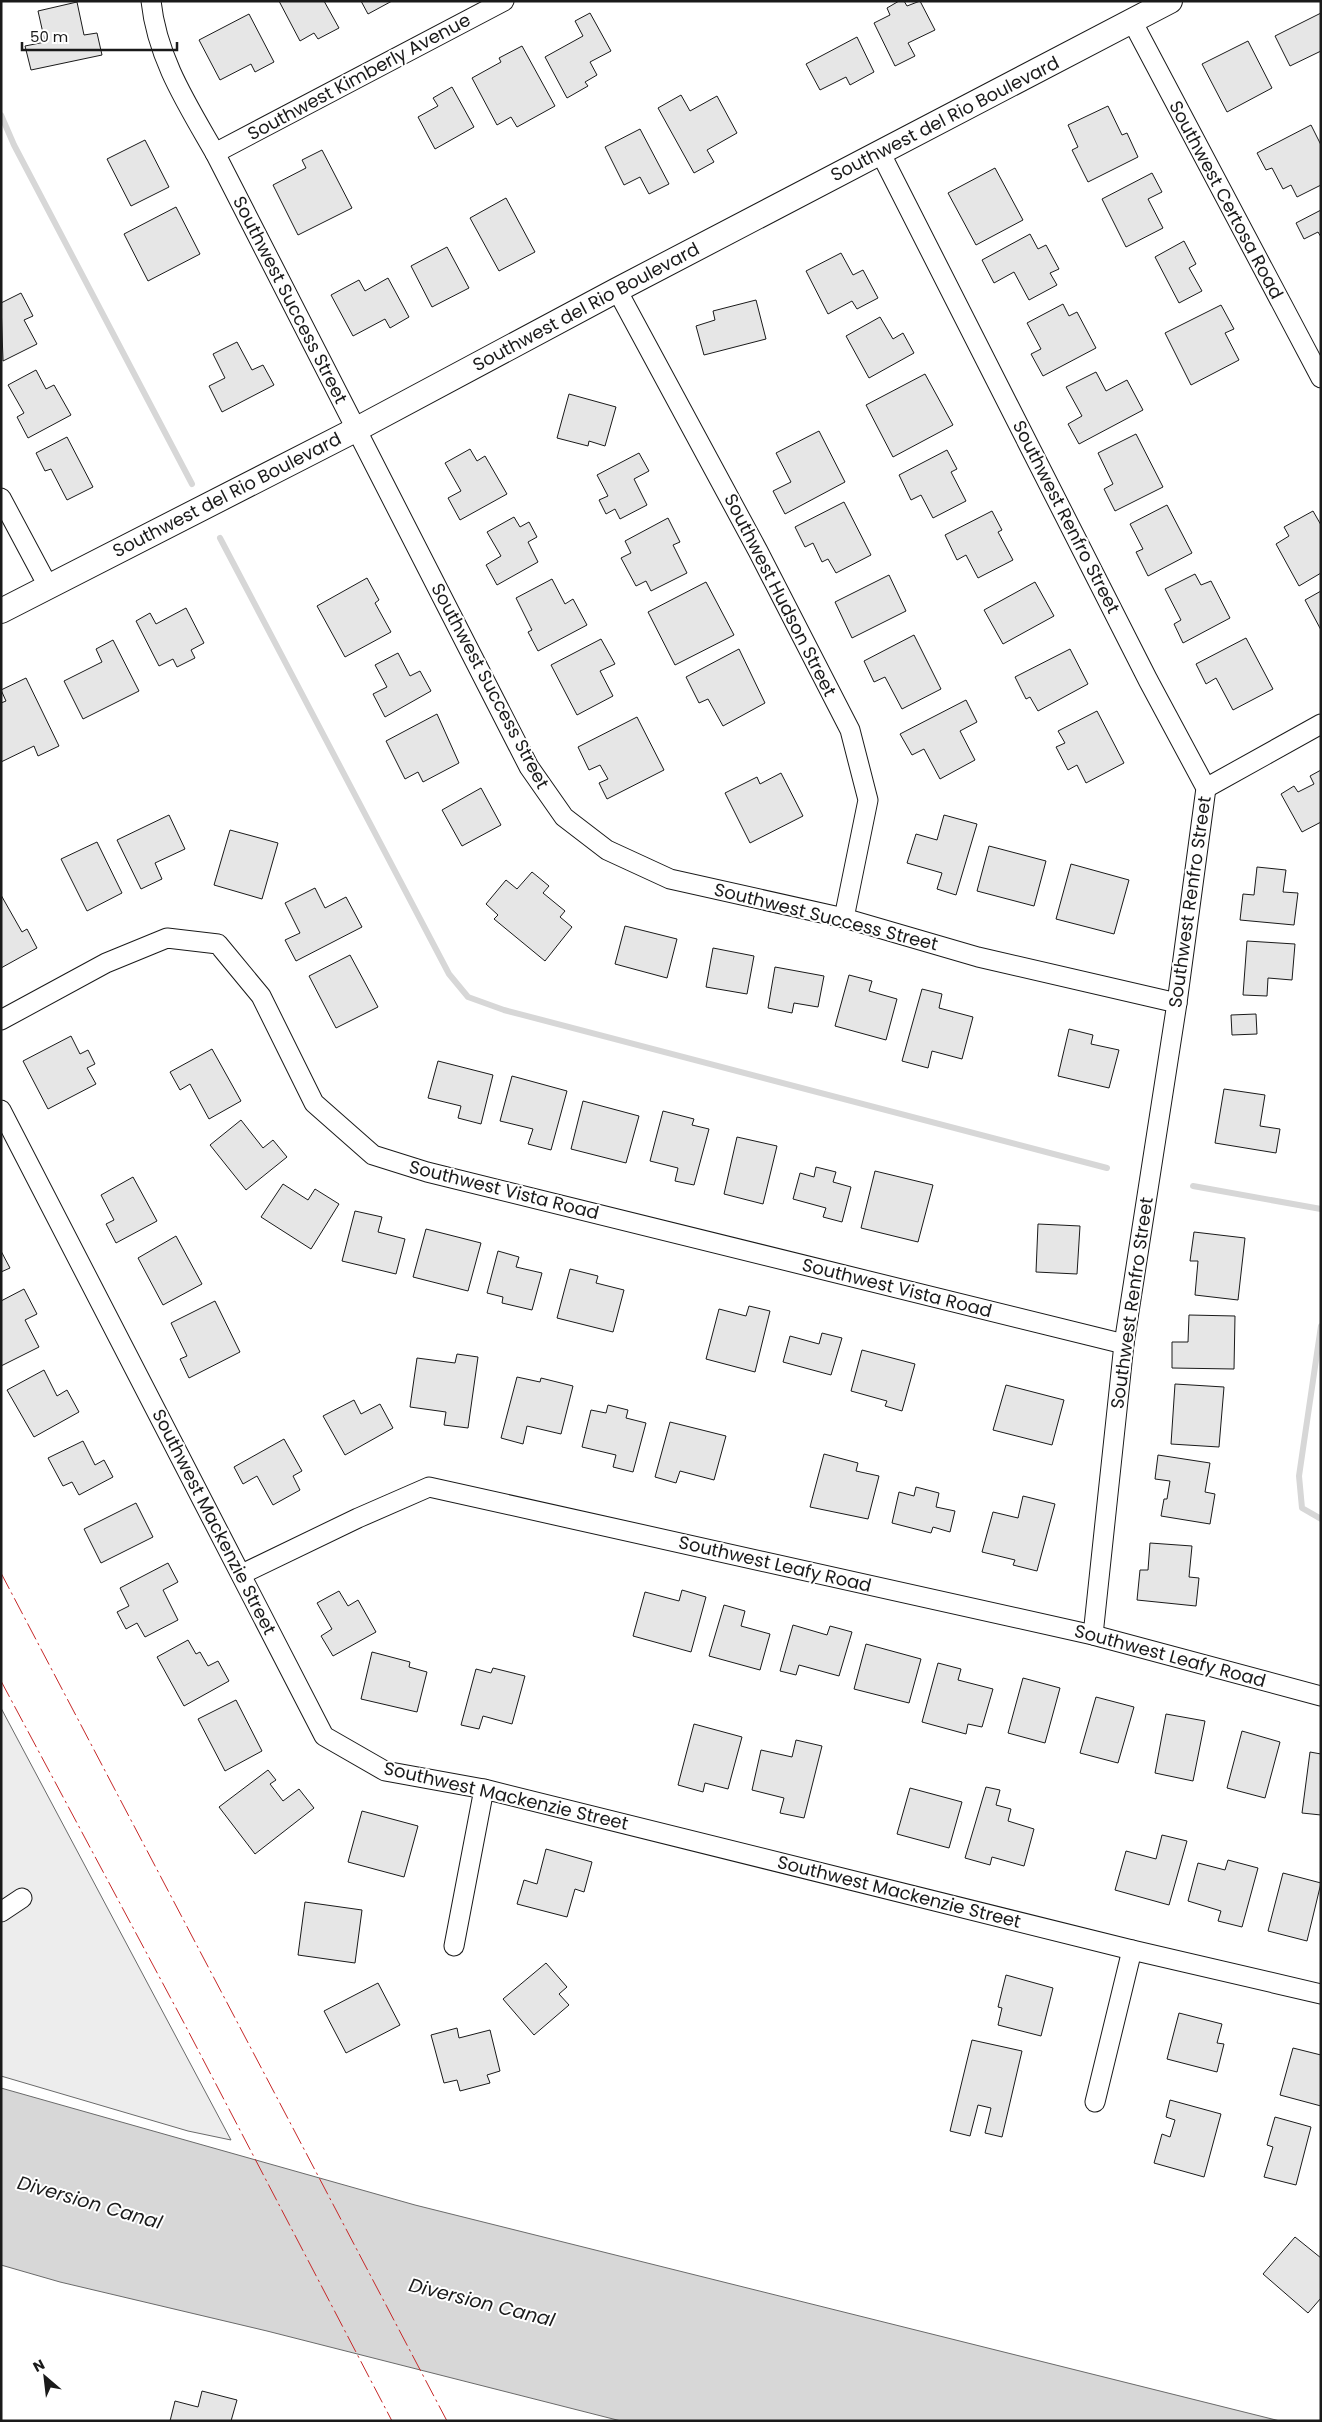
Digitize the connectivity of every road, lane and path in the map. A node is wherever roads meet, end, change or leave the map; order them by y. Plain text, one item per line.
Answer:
1 (151, 1) edge
2 (504, 1) edge
3 (1170, 1) edge
4 (1132, 22) junction
5 (880, 152) junction
6 (215, 153) junction
7 (617, 290) junction
8 (1321, 378) edge
9 (357, 429) junction
10 (1, 498) edge
11 (48, 586) junction
12 (1, 611) edge
13 (1321, 724) edge
14 (1206, 788) junction
15 (844, 918) junction
16 (1177, 1003) junction
17 (1, 1020) edge
18 (1, 1110) edge
19 (1124, 1344) junction
20 (242, 1574) junction
21 (1093, 1635) junction
22 (1321, 1696) edge
23 (484, 1789) junction
24 (22, 1898) dead end
25 (1, 1912) edge
26 (454, 1946) dead end
27 (1132, 1950) junction
28 (1321, 1994) edge
29 (1095, 2102) dead end

1 - 6 street, Southwest Success Street
2 - 6 street, Southwest Kimberly Avenue
3 - 4 street, Southwest del Rio Boulevard
4 - 5 street, Southwest del Rio Boulevard
4 - 8 street, Southwest Certosa Road
5 - 7 street, Southwest del Rio Boulevard
5 - 14 street, Southwest Renfro Street
6 - 9 street, Southwest Success Street
7 - 9 street, Southwest del Rio Boulevard
7 - 15 street, Southwest Hudson Street
9 - 11 street, Southwest del Rio Boulevard
9 - 15 street, Southwest Success Street
10 - 11 street
11 - 12 street, Southwest del Rio Boulevard
13 - 14 street
14 - 16 street, Southwest Renfro Street
15 - 16 street, Southwest Success Street
16 - 19 street, Southwest Renfro Street
17 - 19 street, Southwest Vista Road
18 - 20 street, Southwest Mackenzie Street
19 - 21 street, Southwest Renfro Street
20 - 21 street, Southwest Leafy Road
20 - 23 street, Southwest Mackenzie Street
21 - 22 street, Southwest Leafy Road
23 - 26 street
23 - 27 street, Southwest Mackenzie Street
24 - 25 street
27 - 28 street, Southwest Mackenzie Street
27 - 29 street

